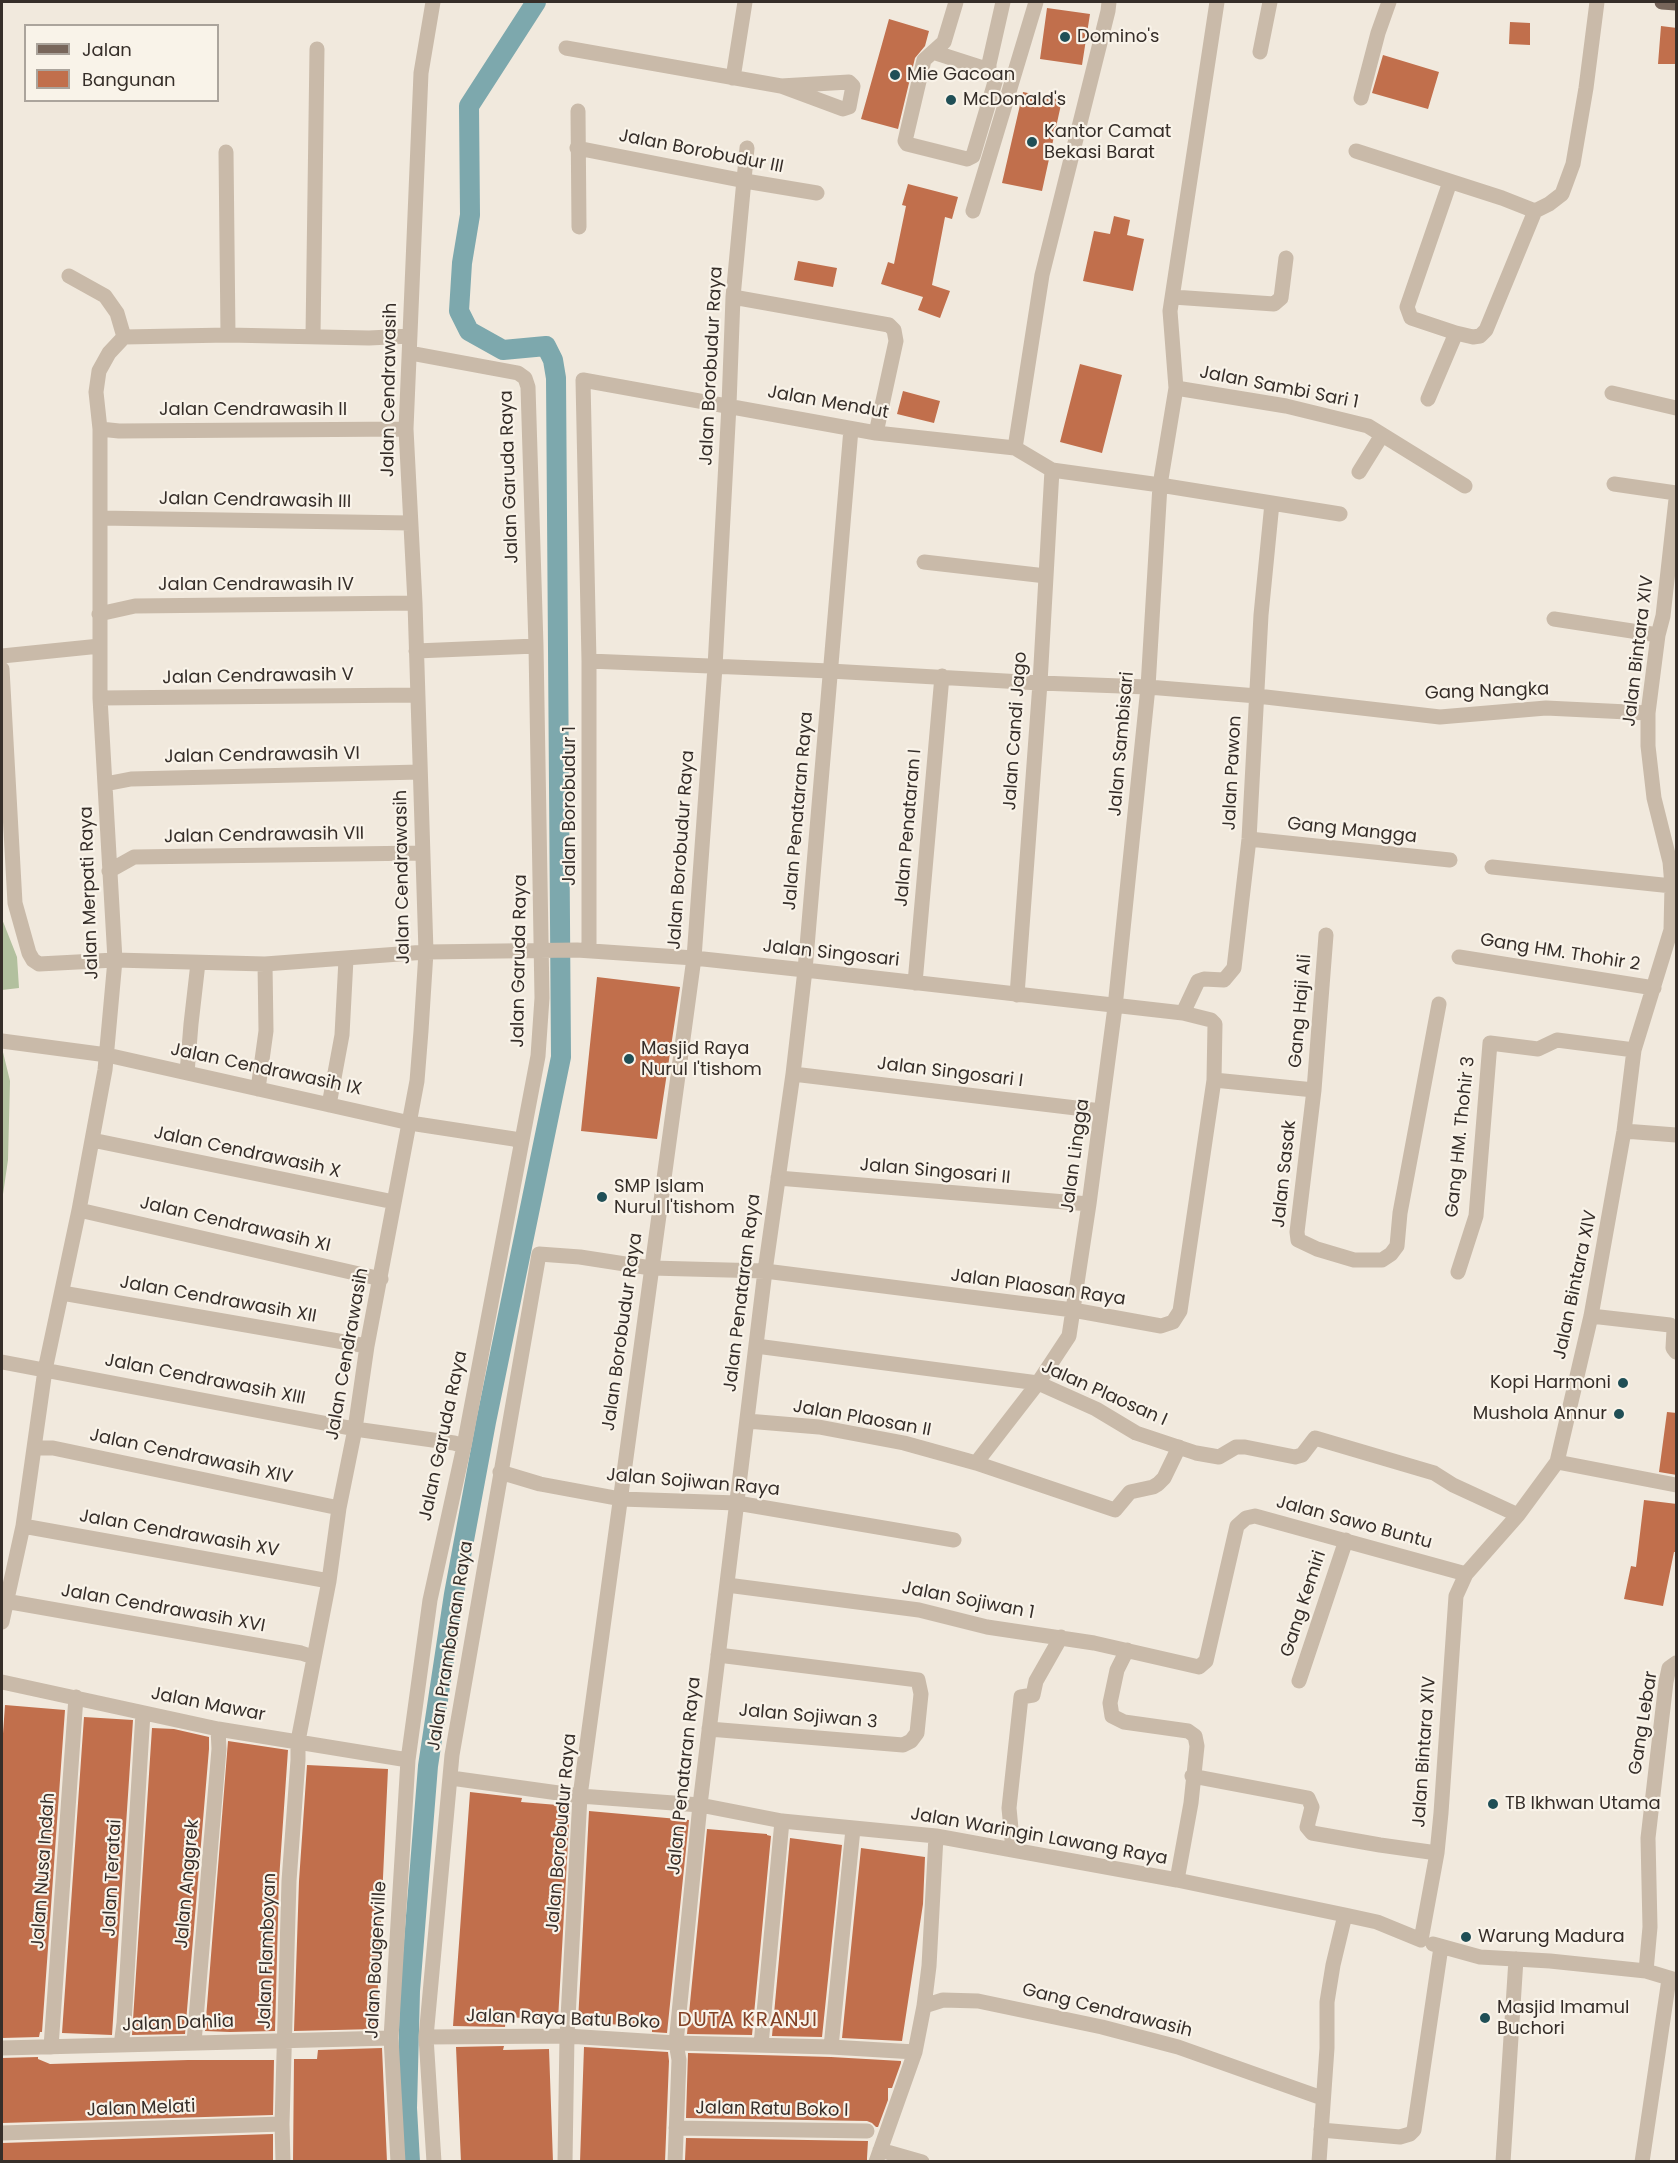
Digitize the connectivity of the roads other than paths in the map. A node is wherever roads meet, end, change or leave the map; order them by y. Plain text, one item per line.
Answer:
1 (433, 2) edge
2 (745, 2) edge
3 (956, 2) edge
4 (1003, 2) edge
5 (1036, 2) edge
6 (1109, 2) edge
7 (1217, 2) edge
8 (1270, 2) edge
9 (1389, 2) edge
10 (1597, 2) edge
11 (1662, 2) edge
12 (1677, 3) edge
13 (566, 48) dead end
14 (317, 49) dead end
15 (933, 52) junction
16 (1260, 52) dead end
17 (989, 70) junction
18 (733, 78) junction
19 (781, 86) dead end
20 (1361, 98) dead end
21 (578, 111) dead end
22 (578, 148) junction
23 (747, 148) dead end
24 (1356, 151) dead end
25 (226, 152) dead end
26 (745, 181) junction
27 (1449, 182) junction
28 (817, 193) dead end
29 (973, 211) dead end
30 (1535, 211) junction
31 (579, 227) dead end
32 (1286, 258) dead end
33 (69, 276) dead end
34 (733, 297) junction
35 (1173, 297) junction
36 (1456, 333) junction
37 (228, 335) junction
38 (313, 336) junction
39 (410, 336) junction
40 (124, 337) junction
41 (410, 353) junction
42 (1176, 388) junction
43 (1612, 393) dead end
44 (1428, 399) dead end
45 (729, 405) junction
46 (1677, 408) edge
47 (100, 429) junction
48 (406, 429) junction
49 (851, 429) junction
50 (876, 433) junction
51 (1382, 435) junction
52 (1015, 447) junction
53 (1053, 470) junction
54 (1359, 472) dead end
55 (1614, 483) dead end
56 (1160, 485) junction
57 (1465, 486) dead end
58 (1676, 502) edge
59 (1272, 503) junction
60 (1340, 514) dead end
61 (100, 518) junction
62 (410, 523) junction
63 (924, 562) dead end
64 (1046, 576) junction
65 (415, 603) junction
66 (99, 614) junction
67 (1670, 617) edge
68 (1554, 619) dead end
69 (1658, 636) junction
70 (100, 646) junction
71 (536, 646) junction
72 (416, 651) junction
73 (2, 656) edge
74 (589, 662) junction
75 (715, 667) junction
76 (2, 669) edge
77 (830, 671) junction
78 (942, 676) junction
79 (1040, 683) junction
80 (1148, 687) junction
81 (416, 695) junction
82 (1257, 696) junction
83 (2, 698) edge
84 (100, 698) junction
85 (1648, 713) junction
86 (420, 772) junction
87 (4, 784) edge
88 (105, 784) junction
89 (1249, 839) junction
90 (422, 853) junction
91 (1450, 860) dead end
92 (1492, 867) dead end
93 (109, 871) junction
94 (1672, 886) junction
95 (1674, 930) edge
96 (1326, 935) dead end
97 (548, 949) junction
98 (583, 951) junction
99 (426, 952) junction
100 (1459, 957) dead end
101 (694, 958) junction
102 (345, 959) junction
103 (115, 960) junction
104 (198, 963) junction
105 (265, 964) junction
106 (805, 970) junction
107 (915, 983) junction
108 (1654, 988) junction
109 (1017, 995) junction
110 (1438, 1004) dead end
111 (1115, 1006) junction
112 (1183, 1013) junction
113 (2, 1041) edge
114 (1634, 1050) junction
115 (107, 1055) junction
116 (187, 1073) junction
117 (793, 1074) junction
118 (1214, 1080) junction
119 (258, 1089) junction
120 (1314, 1090) junction
121 (329, 1105) junction
122 (1101, 1111) junction
123 (410, 1123) junction
124 (1624, 1131) junction
125 (1677, 1135) edge
126 (92, 1140) junction
127 (521, 1142) junction
128 (778, 1178) junction
129 (394, 1202) junction
130 (1089, 1204) junction
131 (79, 1210) junction
132 (651, 1268) junction
133 (765, 1271) junction
134 (1458, 1272) dead end
135 (381, 1279) junction
136 (62, 1293) junction
137 (1073, 1310) junction
138 (1591, 1316) junction
139 (367, 1346) junction
140 (756, 1346) junction
141 (1677, 1352) edge
142 (2, 1362) edge
143 (45, 1370) junction
144 (1038, 1383) junction
145 (747, 1421) junction
146 (356, 1429) junction
147 (464, 1446) junction
148 (1179, 1447) junction
149 (35, 1448) junction
150 (1557, 1462) junction
151 (976, 1463) junction
152 (500, 1472) junction
153 (1677, 1485) edge
154 (621, 1498) junction
155 (737, 1503) junction
156 (339, 1508) junction
157 (1518, 1515) junction
158 (23, 1526) junction
159 (954, 1540) dead end
160 (1346, 1540) junction
161 (1466, 1574) junction
162 (329, 1581) junction
163 (727, 1585) junction
164 (5, 1601) junction
165 (2, 1622) edge
166 (1061, 1637) junction
167 (1126, 1650) junction
168 (718, 1655) junction
169 (313, 1657) junction
170 (1677, 1663) edge
171 (1199, 1667) joint
172 (1299, 1681) dead end
173 (2, 1682) edge
174 (76, 1697) junction
175 (143, 1713) junction
176 (218, 1729) junction
177 (709, 1729) junction
178 (298, 1741) junction
179 (408, 1760) junction
180 (1192, 1776) junction
181 (451, 1778) junction
182 (580, 1796) junction
183 (700, 1805) junction
184 (782, 1821) junction
185 (854, 1829) junction
186 (936, 1836) junction
187 (1013, 1850) junction
188 (1437, 1853) junction
189 (1177, 1880) junction
190 (1345, 1915) junction
191 (1421, 1940) junction
192 (1441, 1947) junction
193 (1516, 1959) junction
194 (1647, 1971) junction
195 (1673, 1980) edge
196 (924, 2006) junction
197 (567, 2036) junction
198 (426, 2037) junction
199 (391, 2038) junction
200 (284, 2040) junction
201 (194, 2042) junction
202 (676, 2043) junction
203 (121, 2045) junction
204 (760, 2045) junction
205 (51, 2047) junction
206 (831, 2047) junction
207 (2, 2048) edge
208 (915, 2052) junction
209 (1322, 2098) junction
210 (282, 2124) junction
211 (676, 2128) junction
212 (1321, 2130) junction
213 (867, 2131) dead end
214 (2, 2133) edge
215 (878, 2156) edge
216 (283, 2162) edge
217 (398, 2162) edge
218 (434, 2162) edge
219 (565, 2162) edge
220 (675, 2162) edge
221 (922, 2162) edge
222 (1319, 2162) edge
223 (1503, 2162) edge
224 (1642, 2162) edge

1 - 39 street, Jalan Cendrawasih
2 - 18 street
3 - 15 street
4 - 17 street
5 - 29 street
6 - 52 street
7 - 35 street, Jalan Sambisari
8 - 16 street
9 - 20 street
10 - 30 street
11 - 12 main road
13 - 18 street
14 - 38 street
15 - 17 street
15 - 17 street
18 - 19 street
21 - 22 street
22 - 26 street, Jalan Borobudur III
22 - 31 street
23 - 26 street, Jalan Borobudur Raya
24 - 27 street
25 - 37 street
26 - 28 street, Jalan Borobudur III
26 - 34 street, Jalan Borobudur Raya
27 - 30 street
27 - 36 street
30 - 36 street
32 - 35 street
33 - 40 street
34 - 45 street, Jalan Borobudur Raya
34 - 50 street
35 - 42 street, Jalan Sambisari
36 - 44 street
37 - 38 street
37 - 40 street
38 - 39 street
39 - 41 street, Jalan Cendrawasih
40 - 47 street, Jalan Merpati Raya
41 - 48 street, Jalan Cendrawasih
41 - 71 street, Jalan Garuda Raya
42 - 51 street, Jalan Sambi Sari 1
42 - 56 street, Jalan Sambisari
43 - 46 street
45 - 49 street, Jalan Mendut
45 - 74 street, Jalan Mendut
45 - 75 street, Jalan Borobudur Raya
47 - 48 street, Jalan Cendrawasih II
47 - 61 street, Jalan Merpati Raya
48 - 62 street, Jalan Cendrawasih
49 - 50 street, Jalan Mendut
49 - 77 street, Jalan Penataran Raya
50 - 52 street, Jalan Mendut
51 - 54 street
51 - 57 street, Jalan Sambi Sari 1
52 - 53 street, Jalan Mendut
53 - 56 street, Jalan Mendut
53 - 64 street, Jalan Candi Jago
55 - 58 street
56 - 59 street, Jalan Mendut
56 - 80 street, Jalan Sambisari
58 - 67 street, Jalan Bintara XIV
59 - 60 street, Jalan Mendut
59 - 82 street, Jalan Pawon
61 - 62 street, Jalan Cendrawasih III
61 - 66 street, Jalan Merpati Raya
62 - 65 street, Jalan Cendrawasih
63 - 64 street
64 - 79 street, Jalan Candi Jago
65 - 66 street, Jalan Cendrawasih IV
65 - 72 street, Jalan Cendrawasih
66 - 70 street, Jalan Merpati Raya
67 - 69 street, Jalan Bintara XIV
68 - 69 street
69 - 85 street, Jalan Bintara XIV
70 - 73 street
70 - 84 street, Jalan Merpati Raya
71 - 72 street
71 - 97 street, Jalan Garuda Raya
72 - 81 street, Jalan Cendrawasih
74 - 75 street, Gang Nangka
74 - 98 street, Jalan Borobudur 1
75 - 77 street, Gang Nangka
75 - 101 street, Jalan Borobudur Raya
76 - 83 street
77 - 78 street, Gang Nangka
77 - 106 street, Jalan Penataran Raya
78 - 79 street, Gang Nangka
78 - 107 street, Jalan Penataran I
79 - 80 street, Gang Nangka
79 - 109 street, Jalan Candi Jago
80 - 82 street, Gang Nangka
80 - 111 street, Jalan Sambisari
81 - 84 street, Jalan Cendrawasih V
81 - 86 street, Jalan Cendrawasih
82 - 85 street, Gang Nangka
82 - 89 street, Jalan Pawon
83 - 87 street
84 - 88 street, Jalan Merpati Raya
85 - 94 street, Jalan Bintara XIV
86 - 88 street, Jalan Cendrawasih VI
86 - 90 street, Jalan Cendrawasih
87 - 103 street, Jalan Singosari
88 - 93 street, Jalan Merpati Raya
89 - 91 street, Gang Mangga
89 - 112 street, Jalan Pawon
90 - 93 street, Jalan Cendrawasih VII
90 - 99 street, Jalan Cendrawasih
92 - 94 street
93 - 103 street, Jalan Merpati Raya
94 - 95 street, Jalan Bintara XIV
95 - 108 street, Jalan Bintara XIV
96 - 120 street, Gang Haji Ali
97 - 98 street, Jalan Singosari
97 - 99 street, Jalan Singosari
97 - 127 street, Jalan Garuda Raya
98 - 101 street, Jalan Singosari
99 - 102 street, Jalan Singosari
99 - 123 street, Jalan Cendrawasih
100 - 108 street, Gang HM. Thohir 2
101 - 106 street, Jalan Singosari
101 - 132 street, Jalan Borobudur Raya
102 - 105 street, Jalan Singosari
102 - 121 street
103 - 104 street, Jalan Singosari
103 - 115 street, Jalan Merpati Raya
104 - 105 street, Jalan Singosari
104 - 116 street
105 - 119 street
106 - 107 street, Jalan Singosari
106 - 117 street, Jalan Penataran Raya
107 - 109 street, Jalan Singosari
108 - 114 street, Jalan Bintara XIV
109 - 111 street, Jalan Singosari
110 - 120 street, Jalan Sasak
111 - 112 street
111 - 122 street, Jalan Lingga
112 - 118 street
113 - 115 street, Jalan Cendrawasih IX
114 - 124 street, Jalan Bintara XIV
114 - 134 street, Gang HM. Thohir 3
115 - 116 street, Jalan Cendrawasih IX
115 - 126 street, Jalan Merpati Raya
116 - 119 street, Jalan Cendrawasih IX
117 - 122 street, Jalan Singosari I
117 - 128 street, Jalan Penataran Raya
118 - 120 street
118 - 137 street, Jalan Plaosan Raya
119 - 121 street, Jalan Cendrawasih IX
121 - 123 street, Jalan Cendrawasih IX
122 - 130 street, Jalan Lingga
123 - 127 street, Jalan Cendrawasih IX
123 - 129 street, Jalan Cendrawasih
124 - 125 street
124 - 138 street, Jalan Bintara XIV
126 - 129 street, Jalan Cendrawasih X
126 - 131 street, Jalan Merpati Raya
127 - 147 street, Jalan Garuda Raya
128 - 130 street, Jalan Singosari II
128 - 133 street, Jalan Penataran Raya
129 - 135 street, Jalan Cendrawasih
130 - 137 street, Jalan Lingga
131 - 135 street, Jalan Cendrawasih XI
131 - 136 street, Jalan Merpati Raya
132 - 133 street, Jalan Plaosan Raya
132 - 152 street, Jalan Prambanan Raya
132 - 154 street, Jalan Borobudur Raya
133 - 137 street, Jalan Plaosan Raya
133 - 140 street, Jalan Penataran Raya
135 - 139 street, Jalan Cendrawasih
136 - 139 street, Jalan Cendrawasih XII
136 - 143 street, Jalan Merpati Raya
137 - 144 street, Jalan Lingga
138 - 141 street
138 - 150 street, Jalan Bintara XIV
139 - 146 street, Jalan Cendrawasih
140 - 144 street, Jalan Plaosan I
140 - 145 street, Jalan Penataran Raya
142 - 143 street, Jalan Cendrawasih XIII
143 - 146 street, Jalan Cendrawasih XIII
143 - 149 street, Jalan Merpati Raya
144 - 148 street, Jalan Plaosan I
144 - 151 street
145 - 151 street, Jalan Plaosan II
145 - 155 street, Jalan Penataran Raya
146 - 147 street, Jalan Cendrawasih XIII
146 - 156 street, Jalan Cendrawasih
147 - 179 street, Jalan Garuda Raya
148 - 151 street, Jalan Plaosan II
148 - 157 street, Jalan Plaosan I
149 - 156 street, Jalan Cendrawasih XIV
149 - 158 street, Jalan Merpati Raya
150 - 153 street
150 - 157 street, Jalan Bintara XIV
152 - 154 street, Jalan Sojiwan Raya
152 - 181 street, Jalan Prambanan Raya
154 - 155 street, Jalan Sojiwan Raya
154 - 182 street, Jalan Borobudur Raya
155 - 159 street, Jalan Sojiwan Raya
155 - 163 street, Jalan Penataran Raya
156 - 162 street, Jalan Cendrawasih
157 - 161 street, Jalan Bintara XIV
158 - 162 street, Jalan Cendrawasih XV
158 - 164 street, Jalan Merpati Raya
160 - 161 street, Jalan Sawo Buntu
160 - 171 street, Jalan Sawo Buntu
160 - 172 street, Gang Kemiri
161 - 188 street, Jalan Bintara XIV
162 - 169 street, Jalan Cendrawasih
163 - 166 street, Jalan Sojiwan 1
163 - 168 street, Jalan Penataran Raya
164 - 165 street, Jalan Merpati Raya
164 - 169 street, Jalan Cendrawasih XVI
166 - 167 street, Jalan Sojiwan 1
166 - 187 street
167 - 171 street, Jalan Sojiwan 1
167 - 180 street
168 - 177 street, Jalan Penataran Raya
168 - 177 street, Jalan Sojiwan 3
169 - 178 street, Jalan Cendrawasih
170 - 194 street, Gang Lebar
173 - 174 street, Jalan Mawar
174 - 175 street, Jalan Mawar
174 - 205 street, Jalan Nusa Indah
175 - 176 street, Jalan Mawar
175 - 203 street, Jalan Teratai
176 - 178 street, Jalan Mawar
176 - 201 street, Jalan Anggrek
177 - 183 street, Jalan Penataran Raya
178 - 179 street, Jalan Mawar
178 - 200 street, Jalan Flamboyan
179 - 199 street, Jalan Bougenville
180 - 188 street
180 - 189 street
181 - 182 street, Jalan Waringin Lawang Raya
181 - 198 street, Jalan Prambanan Raya
182 - 183 street, Jalan Waringin Lawang Raya
182 - 197 street, Jalan Borobudur Raya
183 - 184 street, Jalan Waringin Lawang Raya
183 - 202 street, Jalan Penataran Raya
184 - 185 street, Jalan Waringin Lawang Raya
184 - 204 street
185 - 186 street, Jalan Waringin Lawang Raya
185 - 206 street
186 - 187 street, Jalan Waringin Lawang Raya
186 - 196 street
187 - 189 street, Jalan Waringin Lawang Raya
188 - 191 street, Jalan Bintara XIV
189 - 190 street, Jalan Waringin Lawang Raya
190 - 191 street
190 - 209 street
191 - 192 street
192 - 193 street
192 - 212 street
193 - 194 street
193 - 223 street
194 - 195 street
195 - 224 street
196 - 208 street
196 - 209 street, Gang Cendrawasih
197 - 198 street, Jalan Raya Batu Boko
197 - 202 street, Jalan Raya Batu Boko
197 - 219 street, Jalan Borobudur Raya
198 - 218 street, Jalan Prambanan Raya
199 - 200 street, Jalan Dahlia
199 - 217 street, Jalan Bougenville
200 - 201 street, Jalan Dahlia
200 - 210 street, Jalan Flamboyan
201 - 203 street, Jalan Dahlia
202 - 204 street, Jalan Raya Batu Boko
202 - 211 street, Jalan Penataran Raya
203 - 205 street, Jalan Dahlia
204 - 206 street, Jalan Raya Batu Boko
205 - 207 street, Jalan Dahlia
206 - 208 street, Jalan Raya Batu Boko
208 - 215 street
209 - 212 street
210 - 214 street, Jalan Melati
210 - 216 street, Jalan Flamboyan
211 - 213 street, Jalan Ratu Boko I
211 - 220 street, Jalan Penataran Raya
212 - 222 street
215 - 221 street

